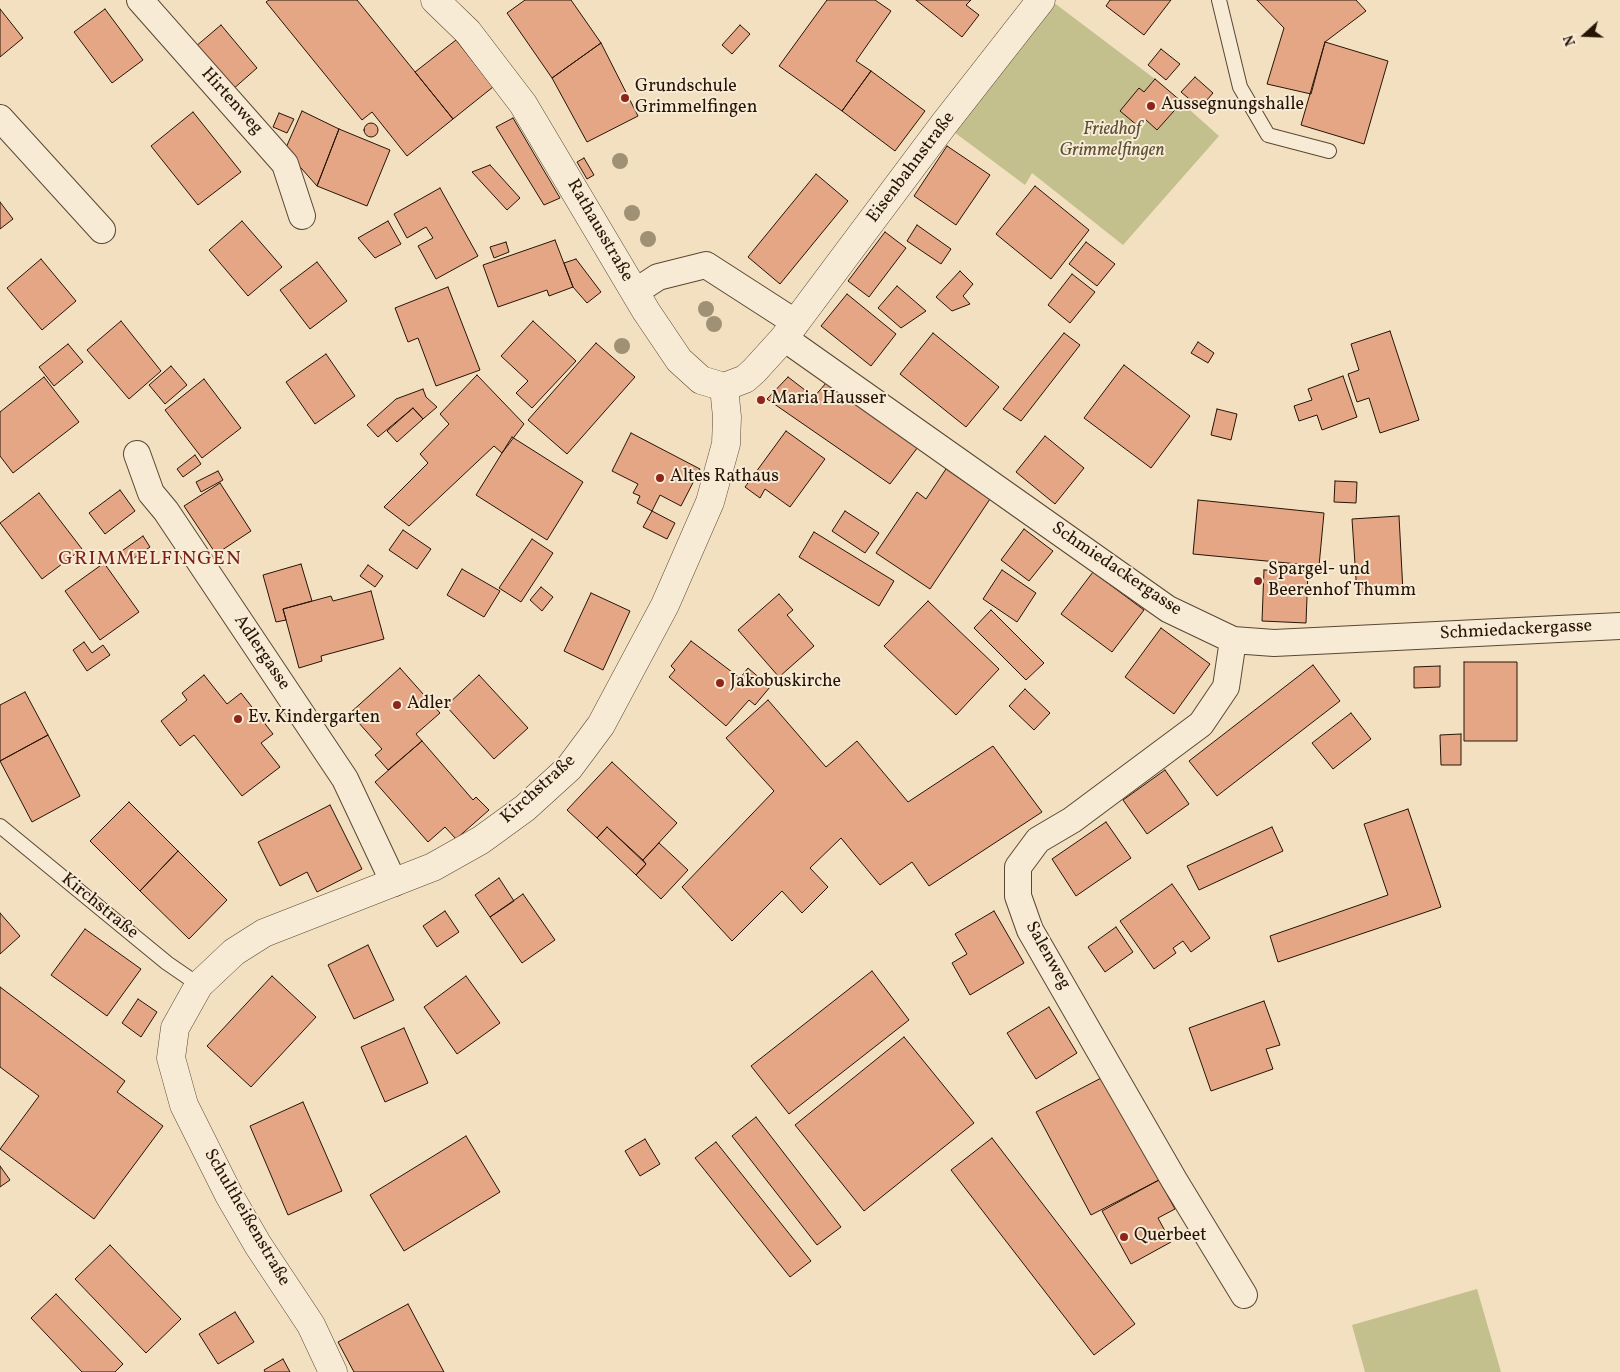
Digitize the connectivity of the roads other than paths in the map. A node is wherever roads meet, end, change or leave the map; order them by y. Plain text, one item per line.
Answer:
1 (140, 0) edge
2 (435, 0) edge
3 (1041, 0) edge
4 (1220, 0) edge
5 (0, 118) edge
6 (1329, 151) dead end
7 (302, 216) dead end
8 (102, 230) dead end
9 (635, 292) junction
10 (790, 330) junction
11 (724, 387) junction
12 (137, 454) dead end
13 (1620, 626) edge
14 (1233, 640) junction
15 (0, 826) edge
16 (394, 883) junction
17 (199, 985) junction
18 (171, 1058) joint
19 (1244, 1295) dead end
20 (333, 1372) edge

1 - 7 street, Hirtenweg
2 - 9 street, Rathausstraße
3 - 10 street, Eisenbahnstraße
4 - 6 lane
5 - 8 street
9 - 10 street, Schmiedackergasse
9 - 11 street, Rathausstraße
10 - 11 street
10 - 14 street, Schmiedackergasse
11 - 16 street, Kirchstraße
12 - 16 street, Adlergasse
13 - 14 street, Schmiedackergasse
14 - 19 street, Salenweg
15 - 17 lane, Kirchstraße
16 - 17 street, Kirchstraße
17 - 18 street, Kirchstraße
18 - 20 street, Schultheißenstraße

